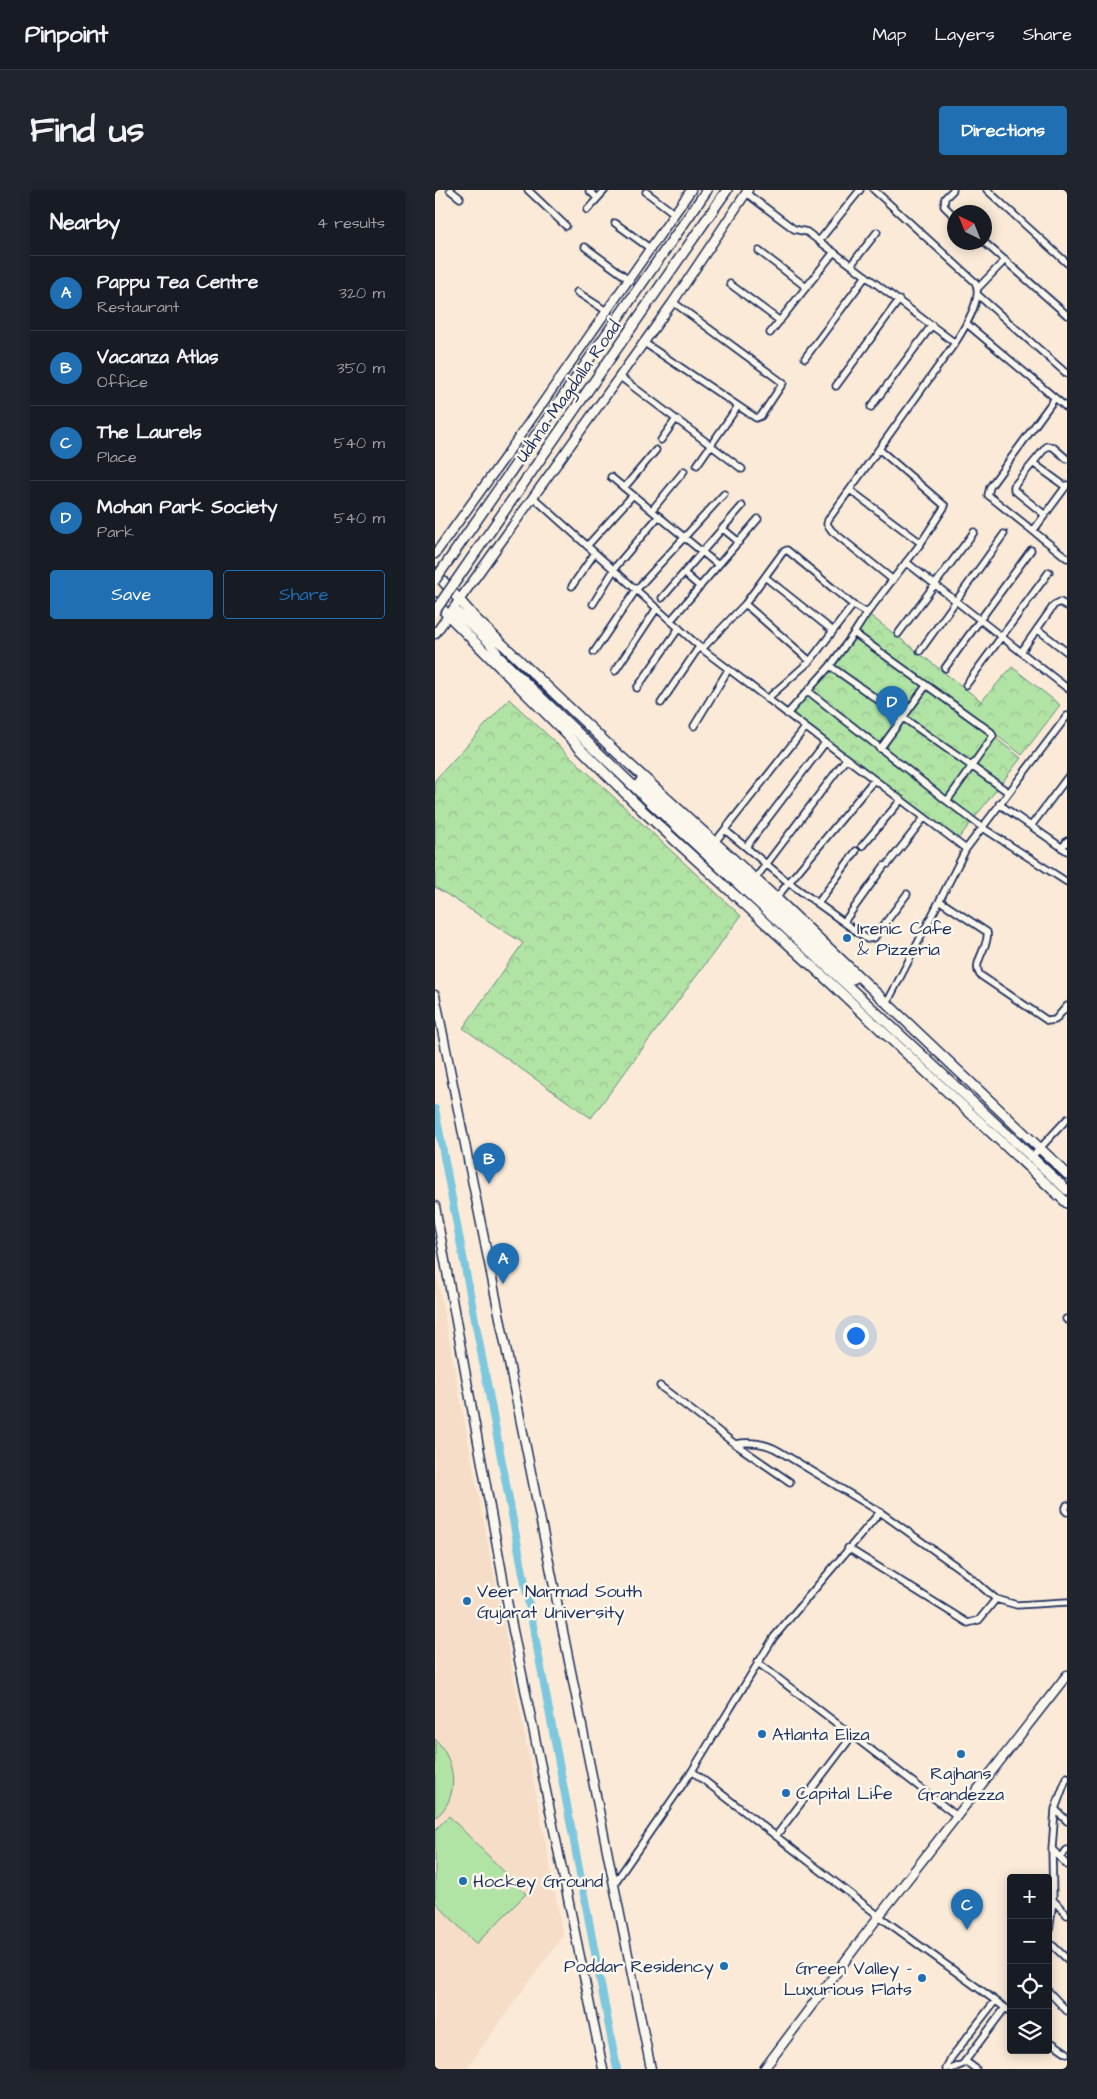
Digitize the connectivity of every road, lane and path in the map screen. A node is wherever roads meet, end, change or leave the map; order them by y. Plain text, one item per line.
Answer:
1 (450, 190) edge
2 (528, 190) edge
3 (589, 190) edge
4 (605, 190) edge
5 (691, 190) edge
6 (707, 190) edge
7 (727, 190) edge
8 (860, 190) edge
9 (874, 190) edge
10 (953, 190) edge
11 (987, 190) edge
12 (747, 191) edge
13 (646, 192) dead end
14 (460, 198) dead end
15 (597, 198) junction
16 (947, 209) edge
17 (587, 210) dead end
18 (675, 214) junction
19 (615, 223) dead end
20 (566, 226) dead end
21 (877, 232) dead end
22 (819, 241) junction
23 (585, 247) dead end
24 (651, 249) junction
25 (992, 249) edge
26 (759, 251) dead end
27 (834, 252) junction
28 (1005, 260) junction
29 (1067, 263) edge
30 (851, 265) junction
31 (866, 276) junction
32 (630, 280) junction
33 (730, 284) dead end
34 (806, 287) junction
35 (577, 292) dead end
36 (978, 292) junction
37 (899, 300) junction
38 (673, 302) junction
39 (607, 312) junction
40 (1067, 314) edge
41 (780, 320) junction
42 (967, 324) junction
43 (932, 326) junction
44 (770, 333) dead end
45 (643, 342) junction
46 (955, 343) junction
47 (805, 358) dead end
48 (1067, 374) edge
49 (619, 376) junction
50 (836, 386) dead end
51 (1055, 398) junction
52 (738, 406) junction
53 (871, 407) dead end
54 (1067, 408) edge
55 (676, 419) junction
56 (661, 440) dead end
57 (711, 445) junction
58 (656, 450) dead end
59 (880, 450) junction
60 (1067, 459) edge
61 (1033, 463) junction
62 (697, 465) dead end
63 (742, 469) dead end
64 (683, 471) dead end
65 (611, 477) dead end
66 (1066, 486) edge
67 (625, 488) junction
68 (850, 490) junction
69 (633, 494) junction
70 (724, 494) dead end
71 (533, 497) junction
72 (742, 506) dead end
73 (652, 510) junction
74 (1045, 515) junction
75 (659, 516) junction
76 (758, 519) dead end
77 (722, 528) junction
78 (974, 532) dead end
79 (1033, 532) junction
80 (1004, 534) dead end
81 (685, 537) junction
82 (739, 542) junction
83 (921, 543) junction
84 (587, 546) junction
85 (1031, 550) dead end
86 (702, 552) junction
87 (595, 553) junction
88 (435, 554) edge
89 (1067, 558) edge
90 (906, 562) junction
91 (719, 565) junction
92 (615, 571) junction
93 (435, 572) edge
94 (1049, 572) dead end
95 (684, 573) junction
96 (765, 576) junction
97 (435, 580) edge
98 (893, 580) junction
99 (936, 584) junction
100 (572, 586) dead end
101 (700, 587) junction
102 (637, 590) junction
103 (662, 598) dead end
104 (957, 600) junction
105 (435, 602) edge
106 (593, 604) dead end
107 (745, 604) junction
108 (457, 605) junction
109 (853, 605) junction
110 (1067, 606) edge
111 (657, 608) junction
112 (435, 611) edge
113 (867, 613) junction
114 (447, 616) junction
115 (671, 620) junction
116 (981, 620) junction
117 (679, 628) junction
118 (1037, 629) junction
119 (833, 631) junction
120 (435, 634) edge
121 (855, 634) junction
122 (899, 634) dead end
123 (1002, 636) junction
124 (701, 648) junction
125 (920, 651) dead end
126 (593, 652) dead end
127 (1021, 652) junction
128 (1067, 652) edge
129 (810, 661) junction
130 (830, 666) junction
131 (945, 668) dead end
132 (728, 670) junction
133 (615, 671) dead end
134 (966, 685) dead end
135 (926, 686) junction
136 (637, 688) dead end
137 (1067, 688) edge
138 (808, 691) junction
139 (767, 699) junction
140 (661, 703) dead end
141 (787, 714) junction
142 (901, 717) junction
143 (1066, 721) edge
144 (693, 726) dead end
145 (805, 728) junction
146 (825, 743) junction
147 (879, 749) junction
148 (846, 759) junction
149 (972, 766) junction
150 (1067, 778) edge
151 (873, 780) junction
152 (1009, 792) junction
153 (901, 800) junction
154 (947, 801) junction
155 (999, 804) junction
156 (924, 818) junction
157 (1031, 826) junction
158 (983, 828) junction
159 (725, 830) junction
160 (1067, 841) edge
161 (715, 842) junction
162 (862, 846) dead end
163 (746, 847) junction
164 (856, 850) dead end
165 (965, 850) junction
166 (1065, 850) edge
167 (767, 864) junction
168 (755, 879) junction
169 (789, 882) junction
170 (1067, 882) edge
171 (907, 894) dead end
172 (776, 898) junction
173 (940, 901) junction
174 (818, 903) junction
175 (844, 922) junction
176 (435, 995) edge
177 (887, 1003) junction
178 (1067, 1006) edge
179 (1067, 1119) edge
180 (1036, 1153) junction
181 (1025, 1166) junction
182 (1067, 1174) edge
183 (1067, 1180) edge
184 (1067, 1190) edge
185 (1067, 1203) edge
186 (435, 1206) edge
187 (661, 1386) dead end
188 (735, 1444) junction
189 (790, 1482) dead end
190 (1067, 1505) edge
191 (880, 1512) junction
192 (1067, 1512) edge
193 (848, 1548) junction
194 (996, 1600) junction
195 (1067, 1602) edge
196 (757, 1662) junction
197 (1067, 1675) edge
198 (849, 1740) dead end
199 (692, 1771) junction
200 (1067, 1777) edge
201 (1055, 1809) junction
202 (957, 1816) junction
203 (1067, 1821) edge
204 (777, 1836) junction
205 (1052, 1849) junction
206 (1067, 1850) edge
207 (1060, 1857) junction
208 (1067, 1865) edge
209 (614, 1884) junction
210 (1053, 1900) junction
211 (1067, 1915) edge
212 (879, 1916) junction
213 (1051, 1919) edge
214 (1052, 1945) edge
215 (1067, 1959) edge
216 (1052, 1995) edge
217 (995, 2000) junction
218 (1005, 2008) joint
219 (1067, 2011) edge
220 (1052, 2043) edge
221 (1067, 2053) edge
222 (965, 2060) junction
223 (603, 2069) edge
224 (651, 2069) edge
225 (764, 2069) edge
226 (946, 2069) edge
227 (951, 2069) edge
228 (976, 2069) edge

1 - 14 street
2 - 20 street
3 - 15 street
4 - 15 street
5 - 18 street
6 - 97 main road, Udhna Magdalla Road, bridge
7 - 112 main road, Udhna Magdalla Road, bridge
8 - 22 street
9 - 36 street
10 - 16 street
11 - 29 street
12 - 22 street
12 - 38 street
13 - 18 street
15 - 17 street
18 - 24 street
19 - 24 street
21 - 30 street
22 - 27 street
23 - 32 street
24 - 32 street
25 - 28 street
26 - 34 street
27 - 30 street
27 - 34 street
28 - 36 street
28 - 40 street
30 - 31 street
31 - 37 street
31 - 47 street
32 - 39 street
33 - 41 street
34 - 41 street
35 - 39 street
36 - 42 street
36 - 48 street
37 - 43 street
37 - 50 street
38 - 45 street
38 - 52 street
39 - 88 street
41 - 44 street
42 - 46 street
42 - 51 street
43 - 46 street
43 - 53 street
45 - 49 street
45 - 52 street
46 - 59 street
49 - 55 street
49 - 71 street
51 - 54 street
51 - 79 street
52 - 57 street
55 - 56 street
55 - 57 street
57 - 62 street
57 - 63 street
58 - 67 street
59 - 68 street
59 - 83 street
60 - 61 street
61 - 66 street
61 - 74 street
64 - 73 street
65 - 67 street
66 - 74 street
67 - 69 street
68 - 83 street
68 - 98 street
69 - 73 street
69 - 84 street
70 - 81 street
71 - 84 street
71 - 108 street
72 - 77 street
73 - 75 street
74 - 79 street
75 - 81 street
75 - 92 street
76 - 82 street
77 - 82 street
77 - 86 street
78 - 99 street
79 - 89 street
80 - 104 street
81 - 86 street
81 - 102 street
82 - 91 street
83 - 90 street
84 - 87 street
85 - 116 street
86 - 91 street
86 - 95 street
87 - 92 street
87 - 100 street
90 - 98 street
90 - 99 street
91 - 101 street
92 - 102 street
92 - 106 street
93 - 108 main road
94 - 123 street
95 - 101 street
95 - 103 street
96 - 107 street
96 - 109 street
96 - 119 street
98 - 113 street
99 - 104 street
99 - 122 street
101 - 115 street
102 - 111 street
102 - 126 street
104 - 116 street
104 - 125 street
105 - 114 main road
107 - 124 street
107 - 129 street
108 - 114 street
108 - 161 main road
108 - 180 main road
109 - 113 street
109 - 119 street
110 - 118 street
111 - 115 street
111 - 133 street
113 - 121 street
114 - 120 street
114 - 181 main road
115 - 117 street
116 - 123 street
116 - 131 street
117 - 124 street
117 - 136 street
118 - 127 street
118 - 128 street
119 - 129 street
121 - 130 street
121 - 135 street
123 - 127 street
123 - 134 street
124 - 132 street
124 - 140 street
127 - 137 street
129 - 139 street
130 - 138 street
130 - 142 street
132 - 139 street
132 - 144 street
135 - 142 street
135 - 149 street
138 - 141 street
138 - 147 street
139 - 141 street
141 - 145 street
142 - 147 street
142 - 149 street
143 - 152 street
145 - 146 street
145 - 159 street
146 - 148 street
146 - 163 street
147 - 154 street
148 - 151 street
148 - 167 street
149 - 152 street
149 - 154 street
150 - 157 street
151 - 153 street
151 - 169 street
152 - 155 street
153 - 156 street
153 - 162 street
154 - 158 street
155 - 157 street
155 - 158 street
156 - 165 street
156 - 175 street
157 - 166 street
158 - 165 street
158 - 170 street
159 - 161 street
159 - 163 street
160 - 166 street
161 - 168 main road
163 - 167 street
164 - 174 street
165 - 173 street
167 - 168 street
167 - 169 street
168 - 172 main road
169 - 172 street
169 - 174 street
171 - 175 street
172 - 177 main road
173 - 177 street
173 - 178 street
174 - 175 street
176 - 209 street
177 - 180 main road
179 - 180 street
180 - 181 street
180 - 182 main road
180 - 183 main road
180 - 184 main road
181 - 185 main road
186 - 223 street
187 - 188 street
188 - 189 street
188 - 191 street
190 - 192 street
191 - 193 street
191 - 194 street
193 - 194 street
193 - 196 street
194 - 195 street
196 - 199 street
196 - 202 street
197 - 202 street
198 - 204 street
199 - 204 street
199 - 209 street
200 - 201 street
201 - 203 street
201 - 205 street
202 - 212 street
204 - 212 street
205 - 207 street
205 - 210 street
206 - 207 street
207 - 208 street
209 - 224 street
210 - 211 street
210 - 213 street
212 - 217 street
212 - 225 street
214 - 215 street
216 - 219 street
217 - 218 street
217 - 226 street
218 - 222 street
220 - 221 street
222 - 227 street
222 - 228 street

